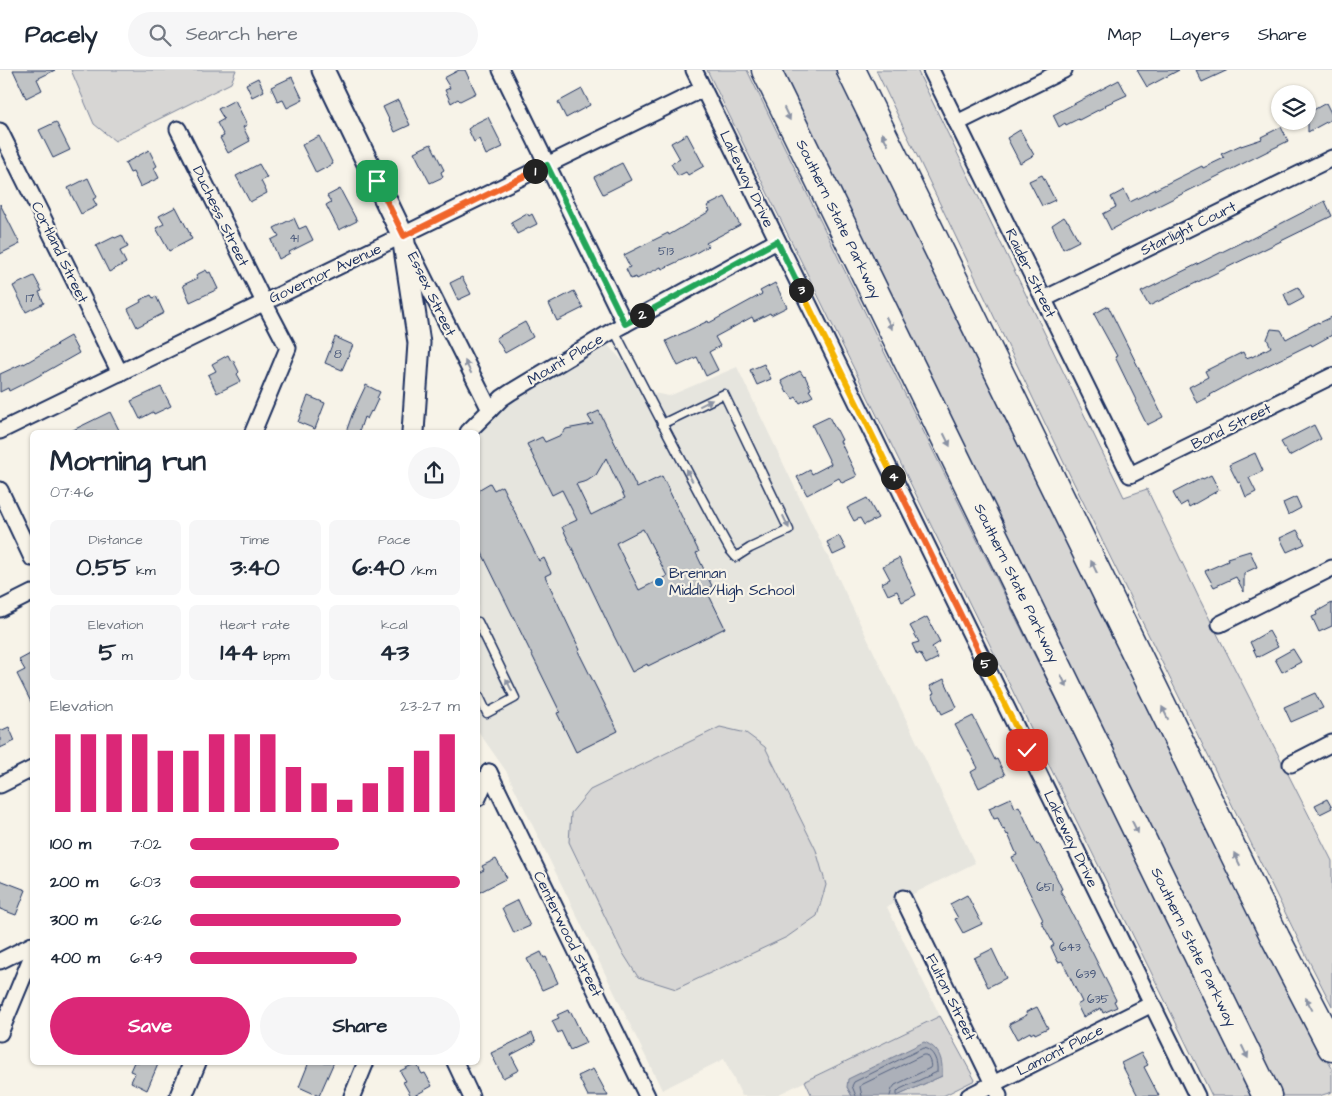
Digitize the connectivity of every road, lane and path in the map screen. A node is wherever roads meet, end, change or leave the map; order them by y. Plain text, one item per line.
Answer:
1 (323, 70) edge
2 (500, 70) edge
3 (694, 70) edge
4 (766, 70) edge
5 (851, 70) edge
6 (932, 70) edge
7 (1064, 70) edge
8 (703, 89) junction
9 (957, 123) junction
10 (178, 129) dead end
11 (0, 131) edge
12 (1332, 158) edge
13 (547, 165) junction
14 (404, 236) junction
15 (777, 241) junction
16 (1044, 299) junction
17 (264, 302) junction
18 (619, 327) junction
19 (120, 373) junction
20 (1332, 376) edge
21 (490, 410) junction
22 (662, 424) junction
23 (254, 430) edge
24 (413, 430) edge
25 (470, 430) edge
26 (0, 431) edge
27 (1130, 476) joint
28 (0, 490) edge
29 (30, 554) edge
30 (1332, 568) edge
31 (30, 594) edge
32 (0, 609) edge
33 (1220, 624) dead end
34 (480, 626) edge
35 (480, 698) edge
36 (480, 709) edge
37 (487, 713) junction
38 (1332, 743) edge
39 (1291, 764) dead end
40 (30, 770) edge
41 (0, 785) edge
42 (480, 793) edge
43 (903, 898) dead end
44 (30, 946) edge
45 (0, 961) edge
46 (30, 961) edge
47 (1152, 1004) junction
48 (0, 1033) edge
49 (1332, 1047) edge
50 (194, 1065) edge
51 (365, 1065) edge
52 (456, 1065) edge
53 (996, 1090) edge
54 (182, 1096) edge
55 (352, 1096) edge
56 (471, 1096) edge
57 (647, 1096) edge
58 (969, 1096) edge
59 (1197, 1096) edge
60 (1267, 1096) edge

1 - 14 street, Essex Street
2 - 13 street
3 - 8 street, Lakeway Drive
4 -> 60 highway, Southern State Parkway
49 -> 5 highway
6 - 9 street, Raider Street
7 - 9 street
8 - 13 street, Governor Avenue
8 - 15 street, Lakeway Drive
9 - 16 street, Raider Street
10 - 17 street, Duchess Street
11 - 19 street, Cortland Street
12 - 16 street, Starlight Court
13 - 14 street, Governor Avenue
13 - 18 street
14 - 17 street, Governor Avenue
21 -> 14 street, Essex Street
14 - 24 street
15 - 18 street, Mount Place
15 - 47 street, Lakeway Drive
16 - 27 street, Raider Street
17 - 19 street, Governor Avenue
17 - 23 street, Duchess Street
18 - 21 street, Mount Place
18 - 22 lane
19 - 26 street, Governor Avenue
20 - 27 street, Bond Street
21 - 25 street, Mount Place
22 -> 22 lane
28 - 29 street
30 - 33 street
31 - 32 street
37 -> 34 lane
35 - 37 lane
36 - 37 lane
38 - 39 street
40 - 41 street
42 - 57 street, Centerwood Street
43 - 53 street, Fulton Street
44 - 45 street
46 - 48 street
47 - 53 street, Lamont Place
47 - 59 street, Lakeway Drive
50 - 54 street
51 - 55 street
52 - 56 street
53 - 58 street, Lamont Place

